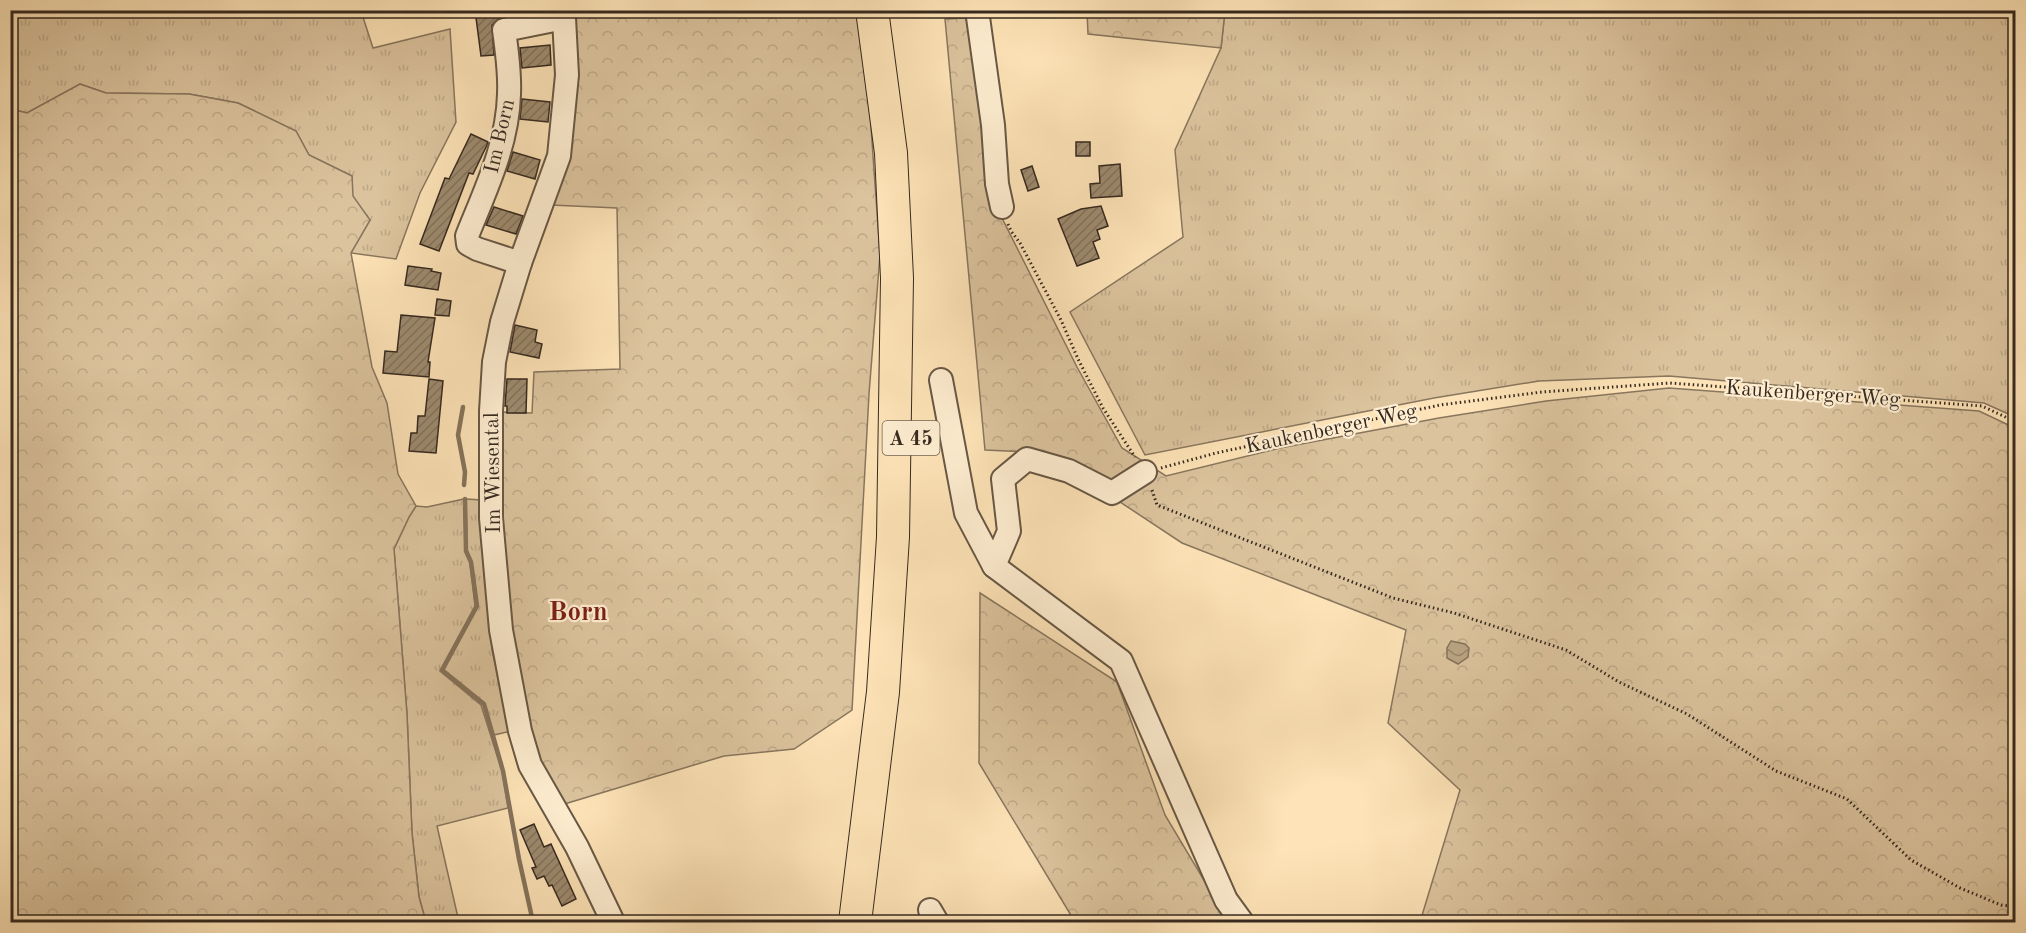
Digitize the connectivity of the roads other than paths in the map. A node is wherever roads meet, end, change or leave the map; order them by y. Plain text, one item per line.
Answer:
1 (886, 10) edge
2 (977, 10) edge
3 (863, 12) edge
4 (563, 14) edge
5 (1002, 207) road end
6 (520, 263) junction
7 (941, 380) dead end
8 (1145, 472) road end
9 (994, 566) junction
10 (870, 864) junction
11 (613, 922) edge
12 (855, 922) edge
13 (872, 922) edge
14 (1242, 922) edge

1 - 10 highway, A 45
2 - 5 street
3 - 10 highway, A 45
4 - 6 street, Im Wiesental
4 - 6 street, Im Born
6 - 11 street, Im Wiesental
7 - 9 street
8 - 9 street
9 - 14 street
10 - 12 highway, A 45
10 - 13 highway, A 45

